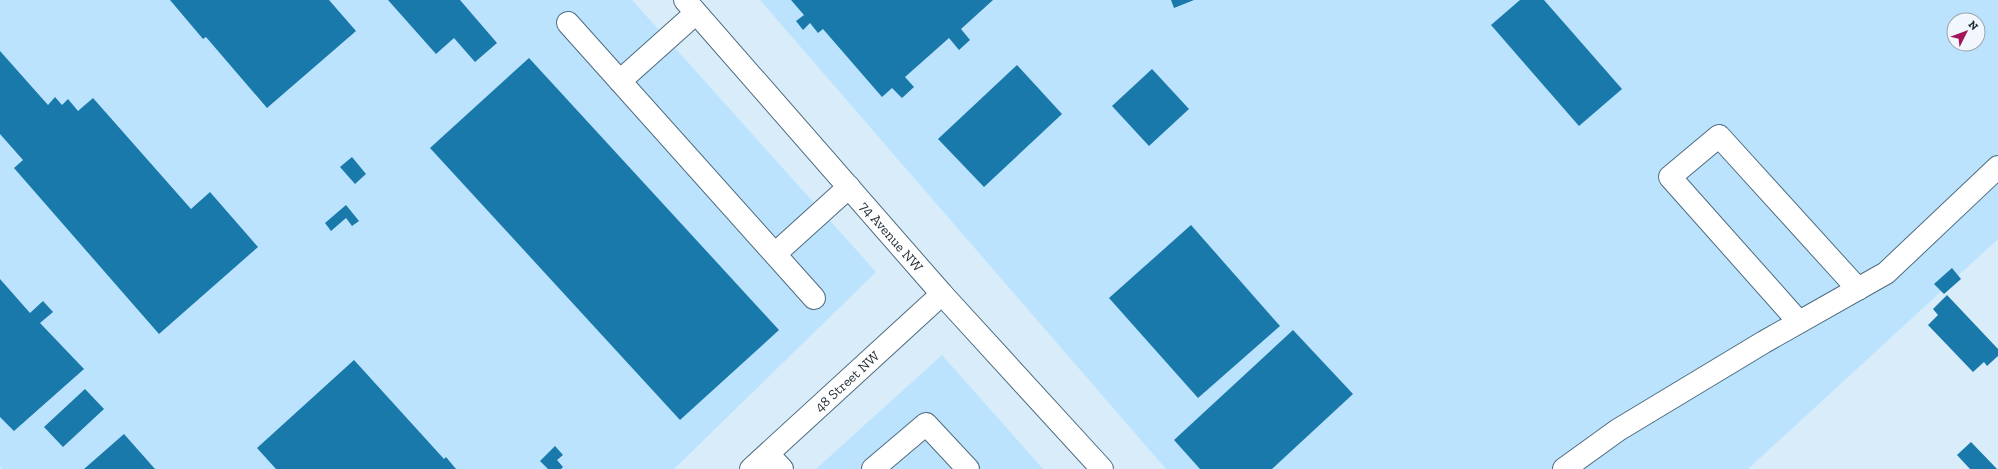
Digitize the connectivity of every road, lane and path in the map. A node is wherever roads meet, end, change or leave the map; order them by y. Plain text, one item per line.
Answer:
1 (691, 6) edge
2 (568, 24) dead end
3 (620, 81) junction
4 (1998, 167) edge
5 (849, 187) junction
6 (775, 254) junction
7 (1858, 289) junction
8 (942, 294) junction
9 (814, 298) dead end
10 (1799, 322) junction
11 (775, 461) edge
12 (751, 469) edge
13 (873, 469) edge
14 (968, 469) edge
15 (1102, 469) edge
16 (1564, 469) edge

1 - 3 street
1 - 5 street, 74 Avenue NW
2 - 3 street
3 - 6 street
4 - 7 street
5 - 6 street
5 - 8 street, 74 Avenue NW
6 - 9 street
7 - 10 street
7 - 10 street
8 - 11 street, 48 Street NW
8 - 15 street, 74 Avenue NW
10 - 16 street
11 - 12 street, 48 Street NW
13 - 14 street

